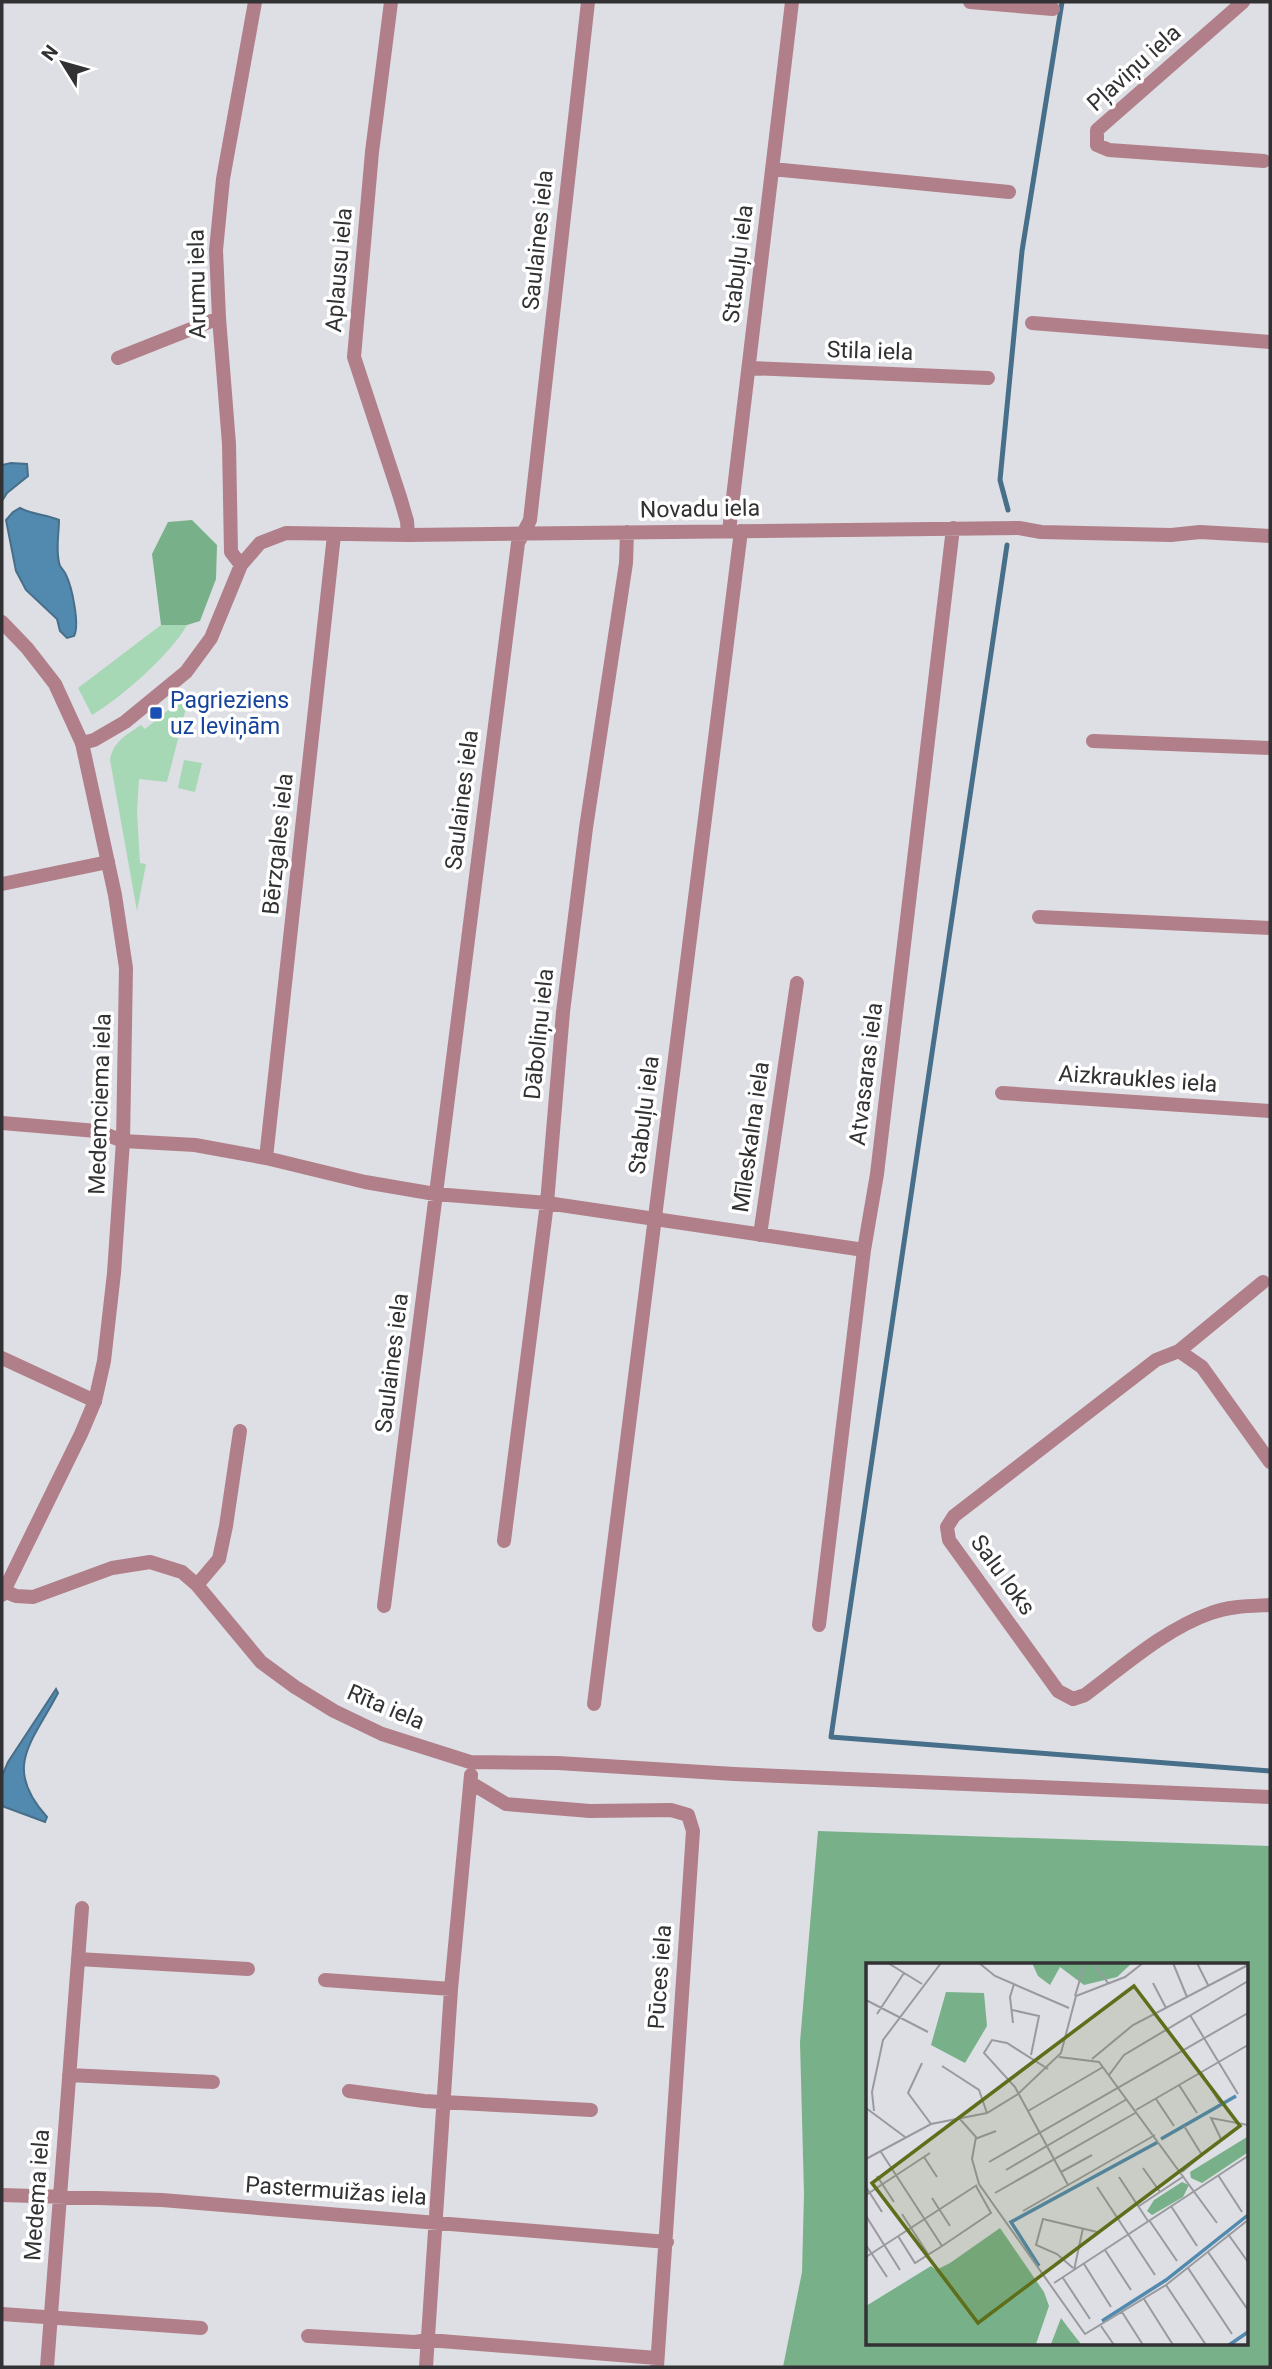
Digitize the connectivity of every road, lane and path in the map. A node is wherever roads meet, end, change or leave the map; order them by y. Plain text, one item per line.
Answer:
1 (255, 2) edge
2 (391, 2) edge
3 (588, 2) edge
4 (792, 2) edge
5 (970, 2) edge
6 (1243, 2) edge
7 (1053, 9) dead end
8 (1264, 161) dead end
9 (772, 169) junction
10 (1009, 192) dead end
11 (219, 318) junction
12 (1031, 323) dead end
13 (1270, 342) edge
14 (118, 358) dead end
15 (749, 368) junction
16 (988, 378) dead end
17 (953, 528) junction
18 (735, 531) junction
19 (628, 532) junction
20 (523, 534) junction
21 (334, 535) junction
22 (408, 535) junction
23 (1270, 536) edge
24 (241, 565) junction
25 (2, 622) edge
26 (1093, 741) dead end
27 (82, 743) junction
28 (1270, 748) edge
29 (108, 862) junction
30 (2, 884) edge
31 (1039, 917) dead end
32 (1270, 928) edge
33 (797, 983) dead end
34 (1002, 1093) dead end
35 (1270, 1111) edge
36 (2, 1123) edge
37 (123, 1141) junction
38 (266, 1158) junction
39 (435, 1194) junction
40 (547, 1203) junction
41 (654, 1219) junction
42 (760, 1235) junction
43 (864, 1250) junction
44 (1264, 1282) dead end
45 (1179, 1351) junction
46 (2, 1358) edge
47 (95, 1401) junction
48 (240, 1430) dead end
49 (1270, 1462) edge
50 (504, 1541) dead end
51 (197, 1585) junction
52 (3, 1593) edge
53 (1270, 1605) edge
54 (384, 1606) dead end
55 (819, 1625) dead end
56 (594, 1704) dead end
57 (470, 1762) junction
58 (471, 1783) junction
59 (1270, 1797) edge
60 (82, 1908) dead end
61 (78, 1959) junction
62 (248, 1969) dead end
63 (325, 1980) dead end
64 (451, 1989) junction
65 (69, 2076) junction
66 (213, 2082) dead end
67 (349, 2091) dead end
68 (444, 2102) junction
69 (591, 2110) dead end
70 (2, 2195) edge
71 (60, 2199) junction
72 (436, 2221) junction
73 (667, 2242) junction
74 (2, 2314) edge
75 (51, 2318) junction
76 (201, 2328) dead end
77 (308, 2336) dead end
78 (428, 2340) junction
79 (657, 2362) edge
80 (47, 2367) edge
81 (426, 2367) edge

1 - 11 street, Arumu iela
2 - 22 street, Aplausu iela
3 - 20 street, Saulaines iela
4 - 9 street, Stabuļu iela
5 - 7 street
6 - 8 street, Pļaviņu iela
9 - 10 street
9 - 15 street, Stabuļu iela
11 - 14 street
11 - 24 street, Arumu iela
12 - 13 street
15 - 16 street, Stila iela
15 - 18 street, Stabuļu iela
17 - 18 street, Novadu iela
17 - 23 street, Novadu iela
17 - 43 street, Atvasaras iela
18 - 19 street, Novadu iela
18 - 41 street, Stabuļu iela
19 - 20 street, Novadu iela
19 - 40 street, Dāboliņu iela
20 - 22 street, Novadu iela
20 - 39 street, Saulaines iela
21 - 22 street, Novadu iela
21 - 24 street, Novadu iela
21 - 38 street, Bērzgales iela
24 - 27 street, Novadu iela
25 - 27 street, Medemciema iela
26 - 28 street
27 - 29 street, Medemciema iela
29 - 30 street
29 - 37 street, Medemciema iela
31 - 32 street
33 - 42 street, Mīleskalna iela
34 - 35 street, Aizkraukles iela
36 - 37 street
37 - 38 street
37 - 47 street, Medemciema iela
38 - 39 street
39 - 40 street
39 - 54 street, Saulaines iela
40 - 41 street
40 - 50 street, Dāboliņu iela
41 - 42 street
41 - 56 street, Stabuļu iela
42 - 43 street, Mīleskalna iela
43 - 55 street, Atvasaras iela
44 - 45 street, Salu loks
45 - 49 street
45 - 53 street, Salu loks
46 - 47 street
47 - 52 street, Medemciema iela
48 - 51 street
51 - 52 street, Rīta iela
51 - 57 street, Rīta iela
57 - 58 street
57 - 59 street, Rīta iela
58 - 64 street
58 - 73 street, Pūces iela
60 - 61 street, Medema iela
61 - 62 street
61 - 65 street, Medema iela
63 - 64 street
64 - 68 street
65 - 66 street
65 - 71 street, Medema iela
67 - 68 street
68 - 69 street
68 - 72 street
70 - 71 street, Pastermuižas iela
71 - 72 street, Pastermuižas iela
71 - 75 street, Medema iela
72 - 73 street, Pastermuižas iela
72 - 78 street
73 - 79 street, Pūces iela
74 - 75 street
75 - 76 street
75 - 80 street, Medema iela
77 - 78 street
78 - 79 street
78 - 81 street

